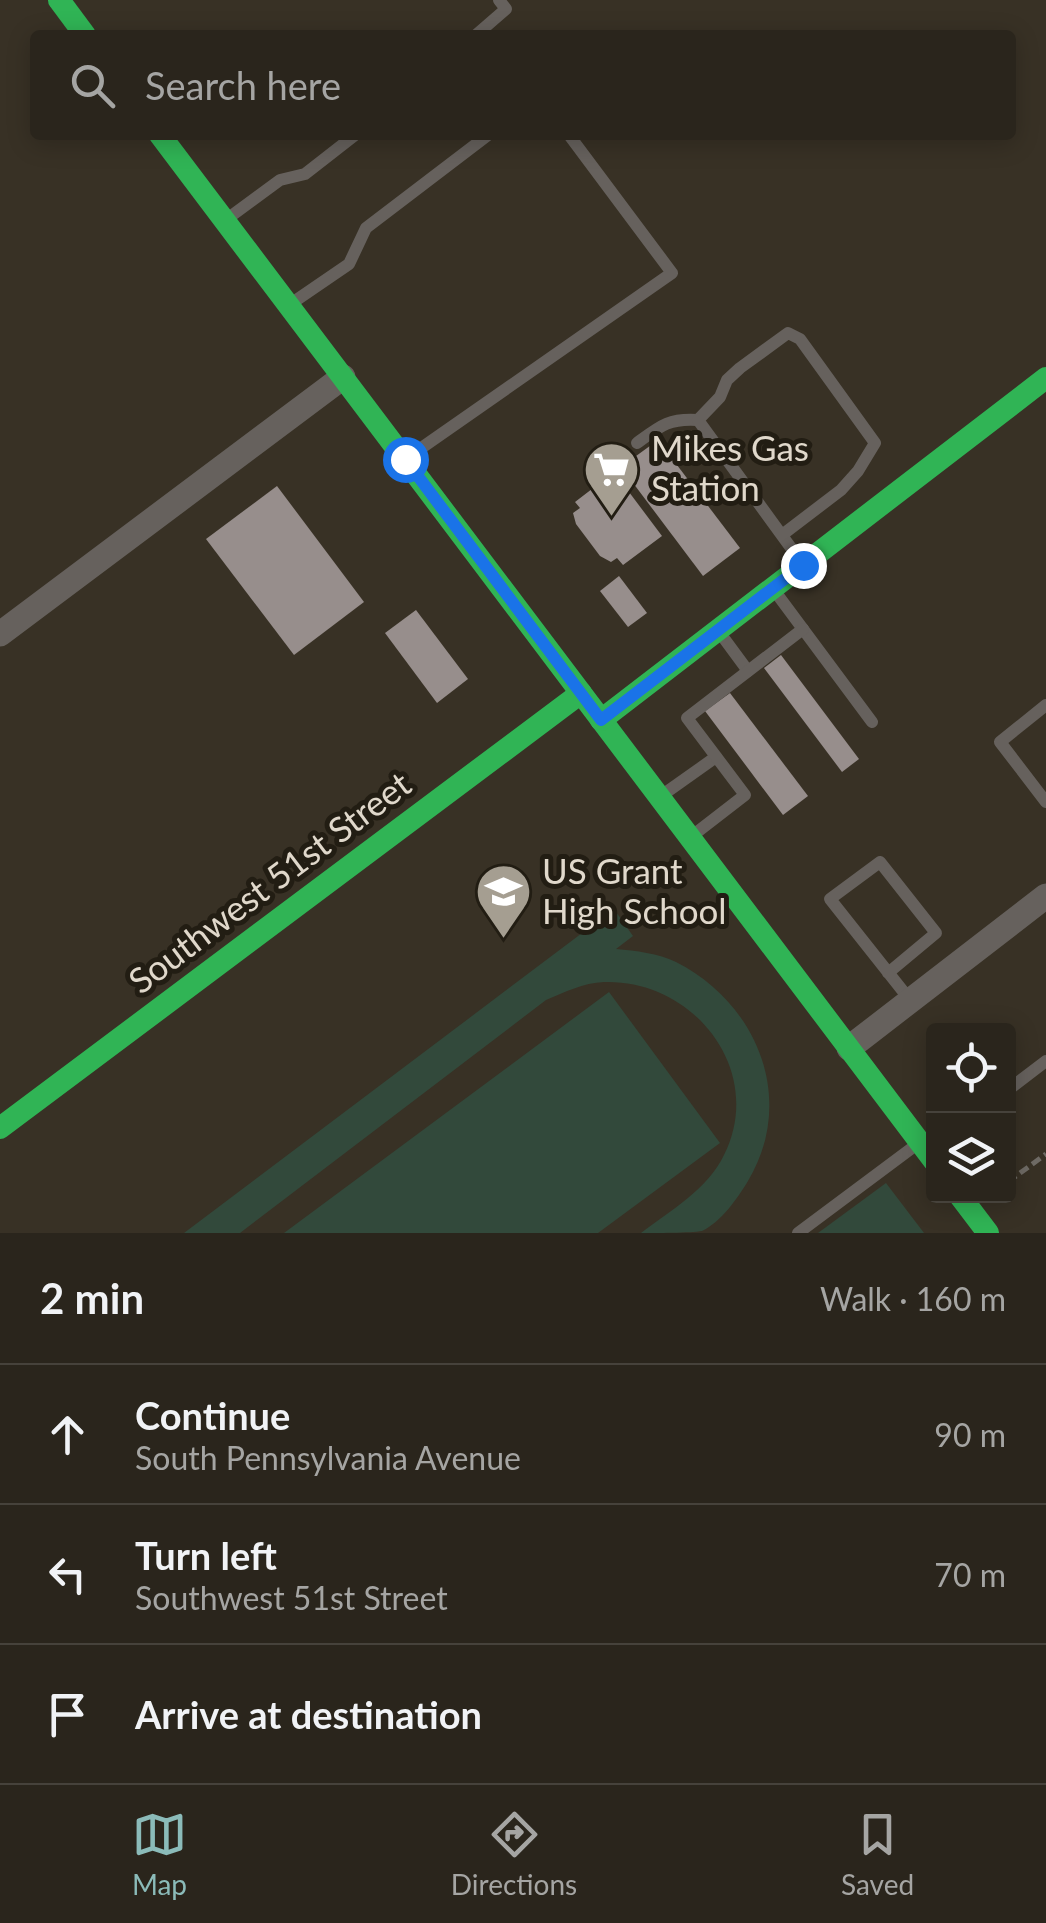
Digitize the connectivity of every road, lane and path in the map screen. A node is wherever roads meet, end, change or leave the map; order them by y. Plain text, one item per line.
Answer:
1 (58, 0) edge
2 (499, 0) edge
3 (81, 30) edge
4 (482, 30) edge
5 (164, 140) edge
6 (349, 140) edge
7 (481, 140) edge
8 (573, 140) edge
9 (225, 221) junction
10 (288, 305) junction
11 (343, 377) junction
12 (1046, 378) edge
13 (698, 420) junction
14 (637, 443) dead end
15 (405, 459) junction
16 (841, 490) junction
17 (861, 520) junction
18 (782, 535) junction
19 (803, 565) junction
20 (773, 588) junction
21 (803, 629) junction
22 (718, 630) junction
23 (0, 634) edge
24 (748, 671) junction
25 (581, 693) junction
26 (1046, 705) edge
27 (601, 720) junction
28 (872, 722) dead end
29 (716, 757) junction
30 (659, 797) junction
31 (1046, 802) edge
32 (690, 838) junction
33 (1046, 896) edge
34 (888, 973) junction
35 (910, 1000) junction
36 (849, 1048) junction
37 (1046, 1062) edge
38 (1016, 1084) edge
39 (0, 1128) edge
40 (926, 1142) edge
41 (926, 1148) edge
42 (1046, 1154) edge
43 (1016, 1176) edge
44 (965, 1203) edge
45 (798, 1233) edge
46 (988, 1233) edge

1 - 3 main road
2 - 4 lane
5 - 9 main road
6 - 9 lane
7 - 10 lane
8 - 15 lane
9 - 10 main road
10 - 11 main road
11 - 15 main road
11 - 23 street
12 - 17 main road
13 - 14 lane
13 - 16 lane
13 - 18 lane
15 - 25 main road
16 - 17 lane
16 - 18 lane
17 - 19 main road
18 - 19 lane
19 - 20 main road
20 - 21 lane
20 - 22 main road
21 - 24 lane
21 - 28 lane
22 - 24 lane
22 - 27 main road
24 - 29 lane
25 - 27 main road
25 - 39 main road, Southwest 51st Street
26 - 31 lane
27 - 30 main road
29 - 30 lane
29 - 32 lane
30 - 32 main road
32 - 36 main road
33 - 35 street
34 - 34 lane
34 - 35 lane
35 - 36 street
36 - 40 main road
37 - 38 lane
41 - 45 lane
42 - 43 path
44 - 46 main road

